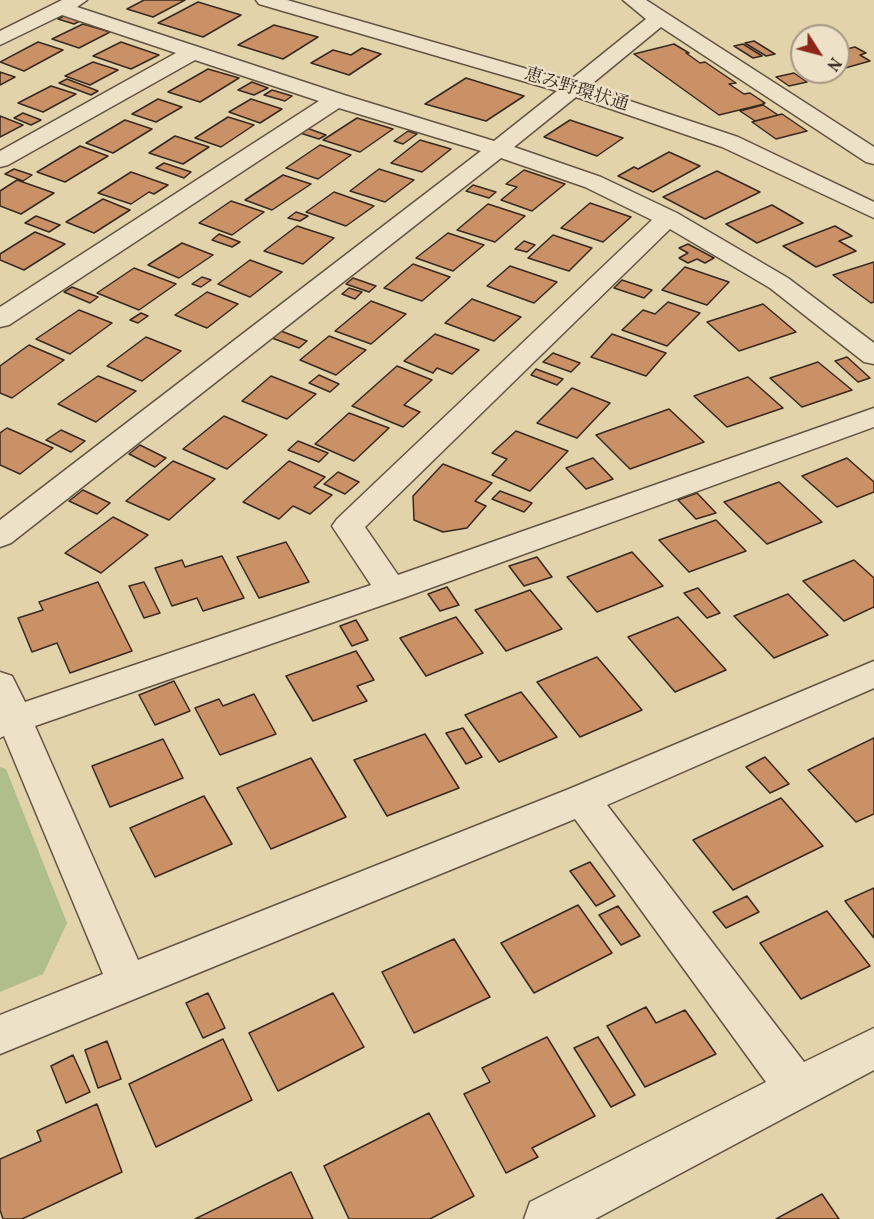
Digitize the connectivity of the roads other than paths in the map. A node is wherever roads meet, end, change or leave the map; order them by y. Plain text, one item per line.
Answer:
1 (266, 0) edge
2 (633, 0) edge
3 (69, 4) edge
4 (656, 15) junction
5 (0, 18) edge
6 (27, 26) junction
7 (0, 39) edge
8 (192, 53) junction
9 (574, 89) junction
10 (336, 100) junction
11 (498, 149) junction
12 (874, 157) edge
13 (0, 160) edge
14 (874, 211) edge
15 (668, 218) junction
16 (0, 319) edge
17 (874, 356) edge
18 (874, 417) edge
19 (0, 536) edge
20 (391, 590) junction
21 (874, 674) edge
22 (5, 710) edge
23 (582, 800) junction
24 (128, 984) junction
25 (0, 1035) edge
26 (874, 1048) edge
27 (797, 1088) junction
28 (546, 1219) edge

1 - 9 street, 恵み野環状通
2 - 4 street
3 - 6 street
3 - 8 street
4 - 9 street
4 - 12 street
5 - 6 street
6 - 7 street
8 - 10 street
8 - 13 street
9 - 11 street
9 - 14 street, 恵み野環状通
10 - 11 street
10 - 16 street
11 - 15 street
11 - 19 street
15 - 17 street
15 - 20 street
18 - 20 street
20 - 22 street
21 - 23 street
22 - 24 street
23 - 24 street
23 - 27 street
24 - 25 street
26 - 27 street
27 - 28 street

